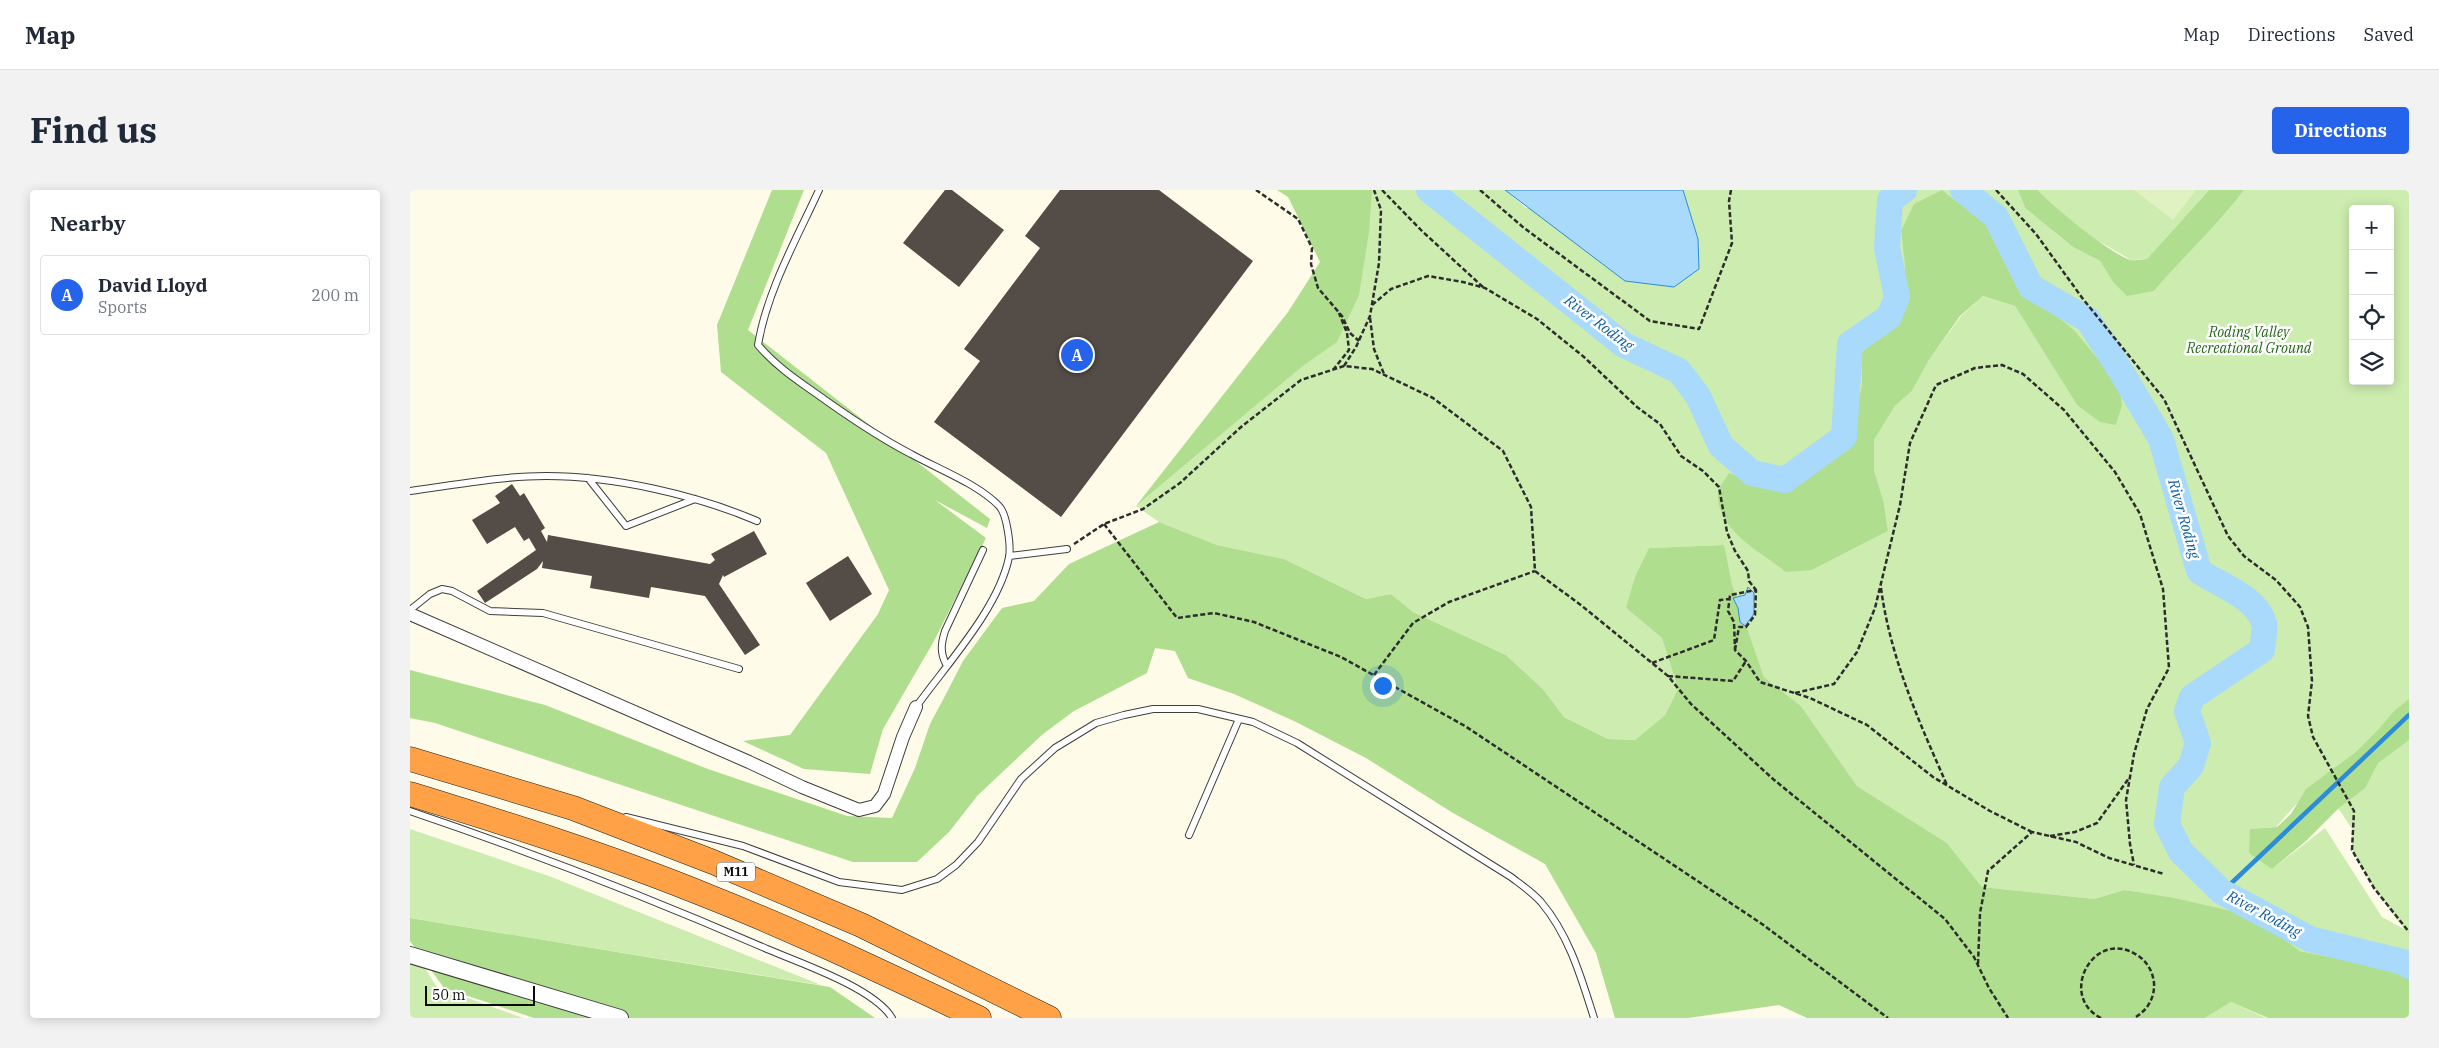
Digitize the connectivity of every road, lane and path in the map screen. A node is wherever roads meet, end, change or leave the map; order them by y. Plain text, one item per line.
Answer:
1 (818, 190) edge
2 (1256, 190) edge
3 (1374, 190) edge
4 (1382, 190) edge
5 (1480, 190) edge
6 (1731, 190) edge
7 (1996, 190) edge
8 (1485, 288) junction
9 (1372, 305) junction
10 (1338, 312) junction
11 (1370, 316) junction
12 (1359, 341) junction
13 (1344, 366) junction
14 (1333, 370) junction
15 (1384, 374) junction
16 (588, 478) junction
17 (410, 491) edge
18 (694, 499) junction
19 (757, 522) dead end
20 (1104, 524) junction
21 (1067, 549) joint
22 (983, 550) dead end
23 (1009, 556) junction
24 (1535, 571) junction
25 (1881, 586) junction
26 (1756, 590) junction
27 (1729, 599) junction
28 (410, 612) edge
29 (1735, 650) junction
30 (1746, 661) junction
31 (1652, 663) junction
32 (946, 664) junction
33 (739, 669) dead end
34 (1374, 675) junction
35 (1668, 676) junction
36 (1795, 693) junction
37 (916, 707) joint
38 (1239, 719) junction
39 (410, 759) edge
40 (2130, 776) junction
41 (1947, 786) junction
42 (410, 794) edge
43 (573, 808) junction
44 (410, 811) edge
45 (2032, 832) junction
46 (1189, 835) dead end
47 (2048, 836) junction
48 (2134, 865) junction
49 (2164, 874) dead end
50 (2409, 932) edge
51 (410, 955) edge
52 (1978, 965) junction
53 (620, 1018) edge
54 (892, 1018) edge
55 (979, 1018) edge
56 (1049, 1018) edge
57 (1594, 1018) edge
58 (1888, 1018) edge
59 (2008, 1018) edge
60 (2101, 1018) edge
61 (2134, 1018) edge

1 - 23 lane
2 - 10 path
3 - 9 path
4 - 8 path
5 - 6 path
7 - 50 path
8 - 9 path
8 - 26 path
9 - 11 path
10 - 12 path
10 - 14 path
11 - 12 path
11 - 15 path
12 - 13 path
13 - 14 path
13 - 15 path
14 - 20 path
15 - 24 path
16 - 17 lane
16 - 18 lane
16 - 18 lane
18 - 19 lane
20 - 21 path
20 - 34 path
21 - 23 lane
22 - 32 lane
23 - 32 lane
24 - 31 path
24 - 34 path
25 - 36 path
25 - 40 path
25 - 41 path
26 - 27 path
26 - 29 path
27 - 29 path
27 - 31 path
28 - 33 lane
28 - 37 street
29 - 30 path
30 - 35 path
30 - 36 path
31 - 35 path
32 - 37 lane
34 - 58 path
35 - 52 path
36 - 41 path
38 - 43 lane
38 - 46 lane
38 - 57 lane
39 - 43 highway, M11
40 - 47 path
40 - 48 path
41 - 45 path
42 - 55 highway, M11
43 - 56 highway, M11
44 - 54 lane
45 - 47 path
45 - 52 path
47 - 48 path
48 - 49 path
51 - 53 street
52 - 59 path
60 - 61 path

